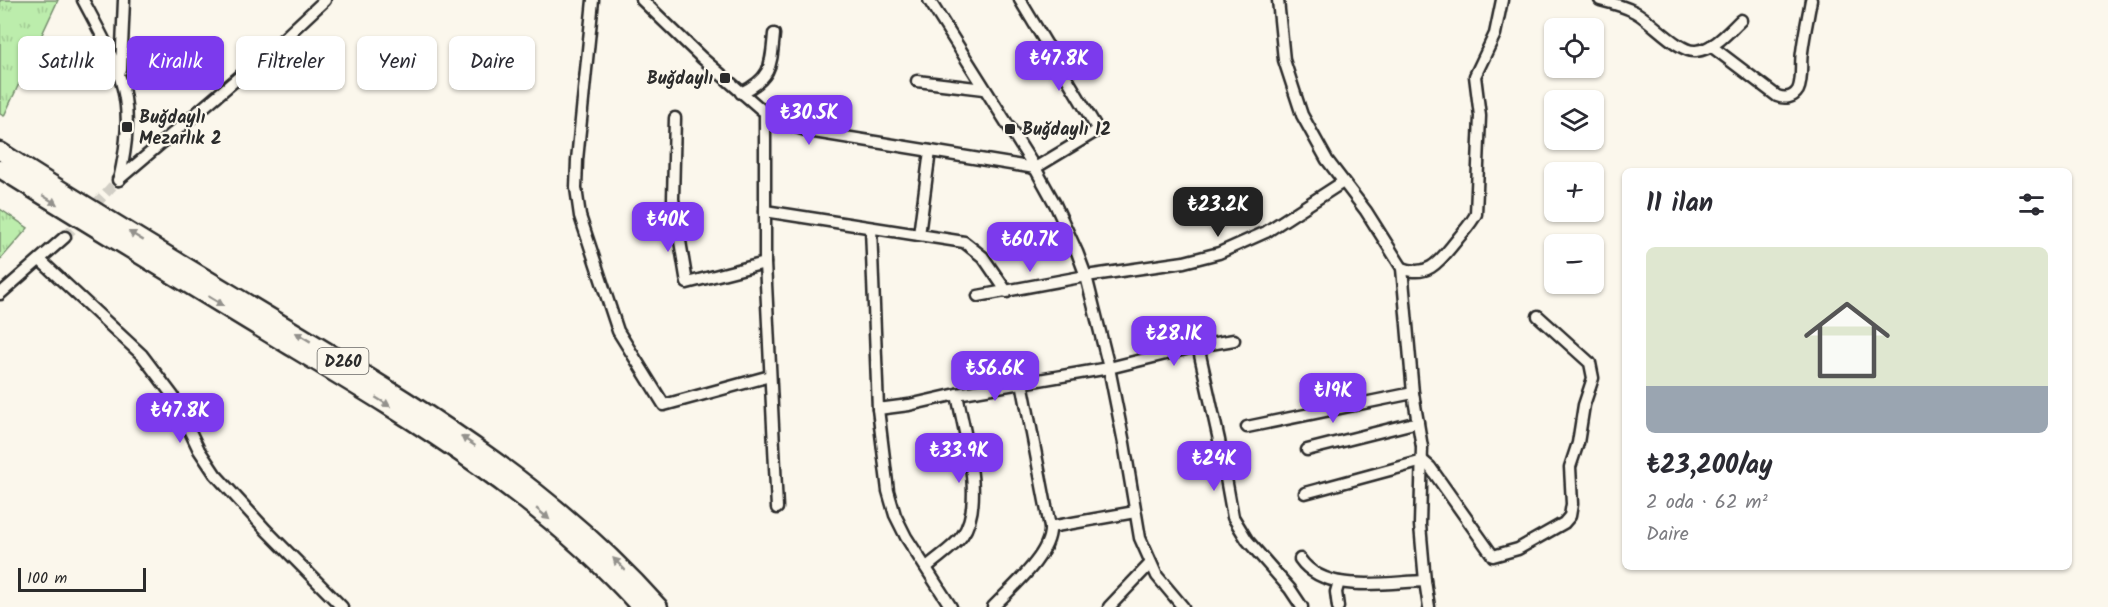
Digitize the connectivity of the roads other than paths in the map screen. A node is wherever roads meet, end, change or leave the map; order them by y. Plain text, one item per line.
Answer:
1 (83, 0) edge
2 (124, 0) edge
3 (325, 0) edge
4 (593, 0) edge
5 (642, 0) edge
6 (929, 0) edge
7 (1020, 0) edge
8 (1278, 0) edge
9 (1502, 0) edge
10 (1600, 0) edge
11 (1811, 0) edge
12 (1741, 20) dead end
13 (774, 34) dead end
14 (1711, 46) junction
15 (120, 76) junction
16 (917, 81) dead end
17 (984, 88) junction
18 (741, 93) junction
19 (765, 113) junction
20 (675, 118) dead end
21 (0, 151) edge
22 (930, 151) junction
23 (1035, 168) junction
24 (0, 169) edge
25 (1343, 182) junction
26 (765, 211) junction
27 (871, 228) junction
28 (919, 235) junction
29 (65, 237) tunnel mouth
30 (40, 260) junction
31 (765, 263) junction
32 (1402, 268) junction
33 (1086, 276) junction
34 (1007, 291) junction
35 (0, 294) edge
36 (978, 296) dead end
37 (1538, 316) dead end
38 (1234, 340) dead end
39 (1198, 346) junction
40 (1109, 368) junction
41 (770, 376) junction
42 (1022, 382) junction
43 (1413, 393) junction
44 (957, 394) junction
45 (878, 409) junction
46 (1419, 422) junction
47 (1246, 427) dead end
48 (1306, 450) dead end
49 (1421, 460) junction
50 (1305, 493) dead end
51 (777, 508) dead end
52 (1135, 512) junction
53 (1050, 527) junction
54 (1300, 559) dead end
55 (1150, 564) junction
56 (927, 567) junction
57 (1425, 580) junction
58 (1339, 582) junction
59 (342, 607) edge
60 (640, 607) edge
61 (659, 607) edge
62 (951, 607) edge
63 (993, 607) edge
64 (1109, 607) edge
65 (1183, 607) edge
66 (1302, 607) edge
67 (1338, 607) edge
68 (1429, 607) edge

1 - 15 street
2 - 15 street
3 - 15 street
4 - 41 street
5 - 18 street
6 - 17 street
7 - 23 street
8 - 25 street
9 - 32 street
10 - 14 street
11 - 14 street
12 - 14 street
13 - 18 street
16 - 17 street
17 - 23 street
18 - 19 street
19 - 22 street
19 - 26 street
20 - 31 street
61 -> 21 highway, D260
22 - 23 street
22 - 28 street
23 - 33 street
24 -> 60 highway, D260
25 - 32 street
25 - 33 street
26 - 27 street
26 - 31 street
27 - 28 street
27 - 45 street
28 - 34 street
29 - 30 street
30 - 35 street
30 - 59 street
31 - 41 street
32 - 43 street
33 - 34 street
33 - 40 street
34 - 36 street
37 - 49 street
38 - 39 street
39 - 40 street
39 - 66 street
40 - 42 street
40 - 52 street
41 - 51 street
42 - 44 street
42 - 53 street
43 - 46 street
43 - 47 street
44 - 45 street
44 - 56 street
45 - 56 street
46 - 48 street
46 - 49 street
49 - 50 street
49 - 57 street
52 - 53 street
52 - 55 street
53 - 63 street
54 - 58 street
55 - 64 street
55 - 65 street
56 - 62 street
57 - 58 street
57 - 68 street
58 - 67 street

